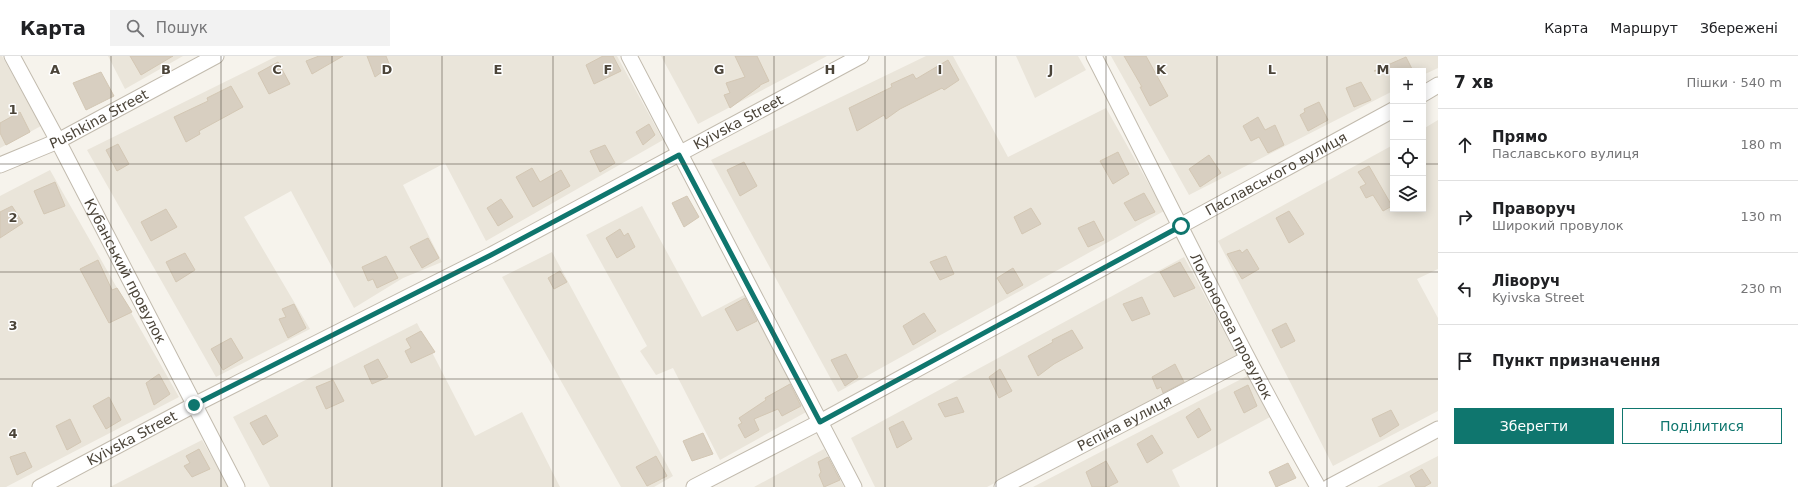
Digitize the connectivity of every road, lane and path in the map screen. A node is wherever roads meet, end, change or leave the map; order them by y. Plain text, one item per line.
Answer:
1 (12, 56) edge
2 (216, 56) edge
3 (629, 56) edge
4 (861, 56) edge
5 (1094, 56) edge
6 (1438, 86) edge
7 (1426, 92) edge
8 (1390, 112) edge
9 (58, 141) junction
10 (679, 155) junction
11 (0, 165) edge
12 (1181, 226) junction
13 (1247, 359) junction
14 (194, 405) junction
15 (820, 422) junction
16 (1438, 429) edge
17 (40, 487) edge
18 (237, 487) edge
19 (694, 487) edge
20 (854, 487) edge
21 (1002, 487) edge
22 (1318, 487) edge
23 (1329, 487) edge

1 - 9 street, Кубанський провулок
2 - 9 street, Pushkina Street
3 - 10 street
4 - 10 street, Kyivska Street
5 - 12 street, Ломоносова провулок
6 - 7 street
8 - 12 street, Паславського вулиця
9 - 11 street, Pushkina Street
9 - 14 street, Кубанський провулок
10 - 14 street, Kyivska Street
10 - 15 street
12 - 13 street, Ломоносова провулок
12 - 15 street, Паславського вулиця
13 - 21 street, Рєпіна вулиця
13 - 22 street, Ломоносова провулок
14 - 17 street, Kyivska Street
14 - 18 street, Кубанський провулок
15 - 19 street, Паславського вулиця
15 - 20 street
16 - 23 street

